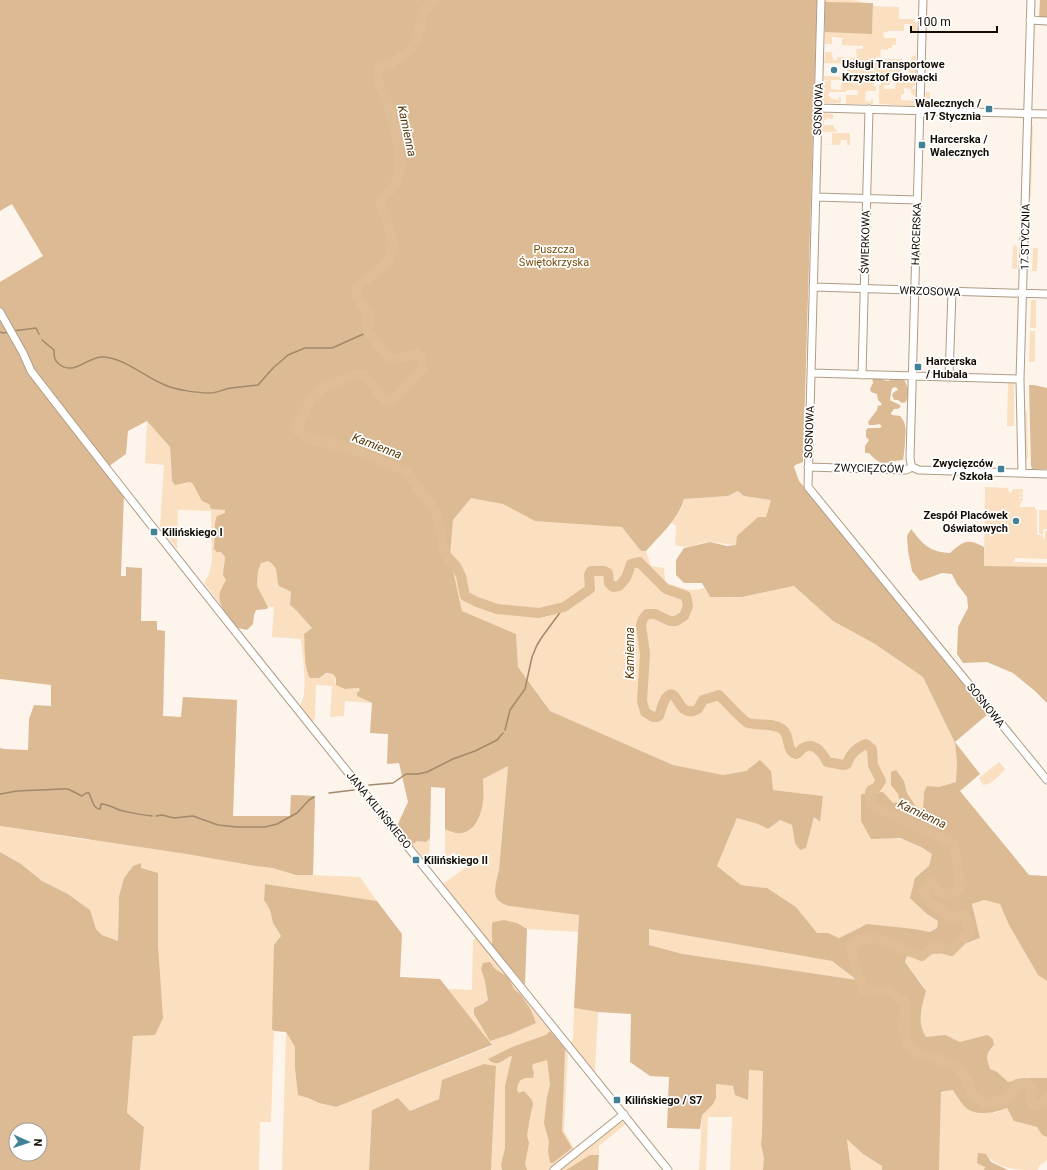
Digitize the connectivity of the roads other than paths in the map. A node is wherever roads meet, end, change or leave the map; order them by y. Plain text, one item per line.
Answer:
1 (821, 0) edge
2 (923, 0) edge
3 (1031, 0) edge
4 (1030, 20) junction
5 (1047, 21) edge
6 (818, 108) junction
7 (869, 109) junction
8 (920, 110) junction
9 (1028, 114) junction
10 (1047, 114) edge
11 (816, 196) junction
12 (866, 198) junction
13 (917, 200) junction
14 (813, 287) junction
15 (864, 288) junction
16 (915, 290) junction
17 (952, 292) junction
18 (1023, 293) junction
19 (1047, 294) edge
20 (0, 312) edge
21 (811, 373) junction
22 (862, 375) junction
23 (913, 376) junction
24 (949, 377) junction
25 (1020, 379) junction
26 (808, 467) junction
27 (912, 467) junction
28 (1022, 473) junction
29 (1047, 474) edge
30 (1047, 780) edge
31 (624, 1114) junction
32 (554, 1170) edge
33 (668, 1170) edge

1 - 6 street, SOSNOWA
2 - 8 street, HARCERSKA
3 - 4 street, 17 STYCZNIA
4 - 5 street
4 - 9 street, 17 STYCZNIA
6 - 7 street
6 - 11 street, SOSNOWA
7 - 8 street
7 - 12 street, ŚWIERKOWA
8 - 9 street
8 - 13 street, HARCERSKA
9 - 10 street
9 - 18 street, 17 STYCZNIA
11 - 12 street
11 - 14 street, SOSNOWA
12 - 13 street
12 - 15 street, ŚWIERKOWA
13 - 16 street, HARCERSKA
14 - 15 street, WRZOSOWA
14 - 21 street, SOSNOWA
15 - 16 street, WRZOSOWA
15 - 22 street, ŚWIERKOWA
16 - 17 street, WRZOSOWA
16 - 23 street, HARCERSKA
17 - 18 street, WRZOSOWA
17 - 24 street
18 - 19 street, WRZOSOWA
18 - 25 street, 17 STYCZNIA
20 - 31 street, JANA KILIŃSKIEGO
21 - 22 street
21 - 26 street, SOSNOWA
22 - 23 street
23 - 24 street
23 - 27 street, HARCERSKA
24 - 25 street
25 - 28 street, 17 STYCZNIA
26 - 27 street, ZWYCIĘZCÓW
26 - 30 street, SOSNOWA
27 - 28 street, ZWYCIĘZCÓW
28 - 29 street, ZWYCIĘZCÓW
31 - 32 street
31 - 33 street, JANA KILIŃSKIEGO

